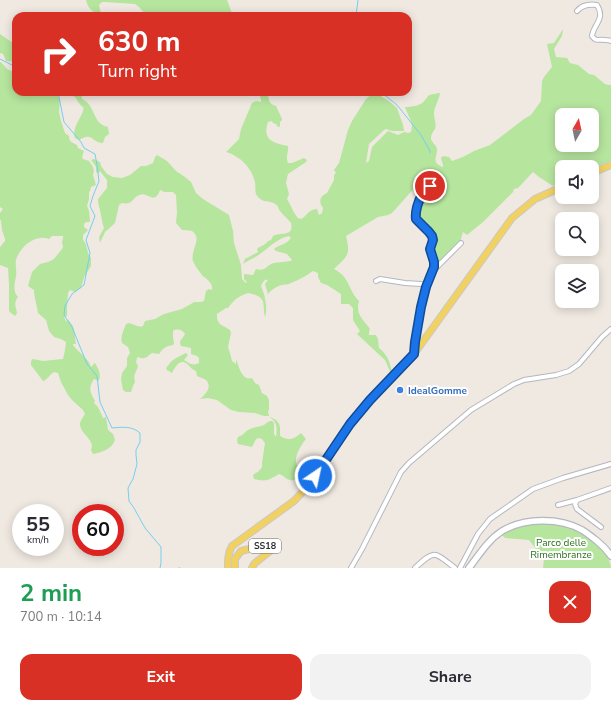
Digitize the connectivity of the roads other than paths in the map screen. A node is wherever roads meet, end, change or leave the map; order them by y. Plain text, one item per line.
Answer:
1 (577, 11) dead end
2 (611, 41) edge
3 (611, 166) edge
4 (599, 170) edge
5 (420, 176) dead end
6 (555, 190) edge
7 (461, 243) dead end
8 (433, 271) junction
9 (376, 281) dead end
10 (427, 286) junction
11 (611, 329) edge
12 (414, 354) junction
13 (611, 464) edge
14 (611, 488) edge
15 (577, 500) junction
16 (558, 505) dead end
17 (601, 527) dead end
18 (611, 555) edge
19 (228, 568) edge
20 (235, 568) edge
21 (252, 568) edge
22 (351, 568) edge
23 (415, 568) edge
24 (455, 568) edge
25 (460, 568) edge
26 (470, 568) edge

1 - 2 street
3 - 4 main road
5 - 8 street
6 - 12 main road, SS18
7 - 8 street
8 - 10 street
9 - 10 street
10 - 12 street
11 - 22 street
12 - 19 main road, SS18
13 - 25 street
14 - 15 street
15 - 16 street
15 - 17 street
18 - 26 main road
20 - 21 main road, SS18
23 - 24 street

